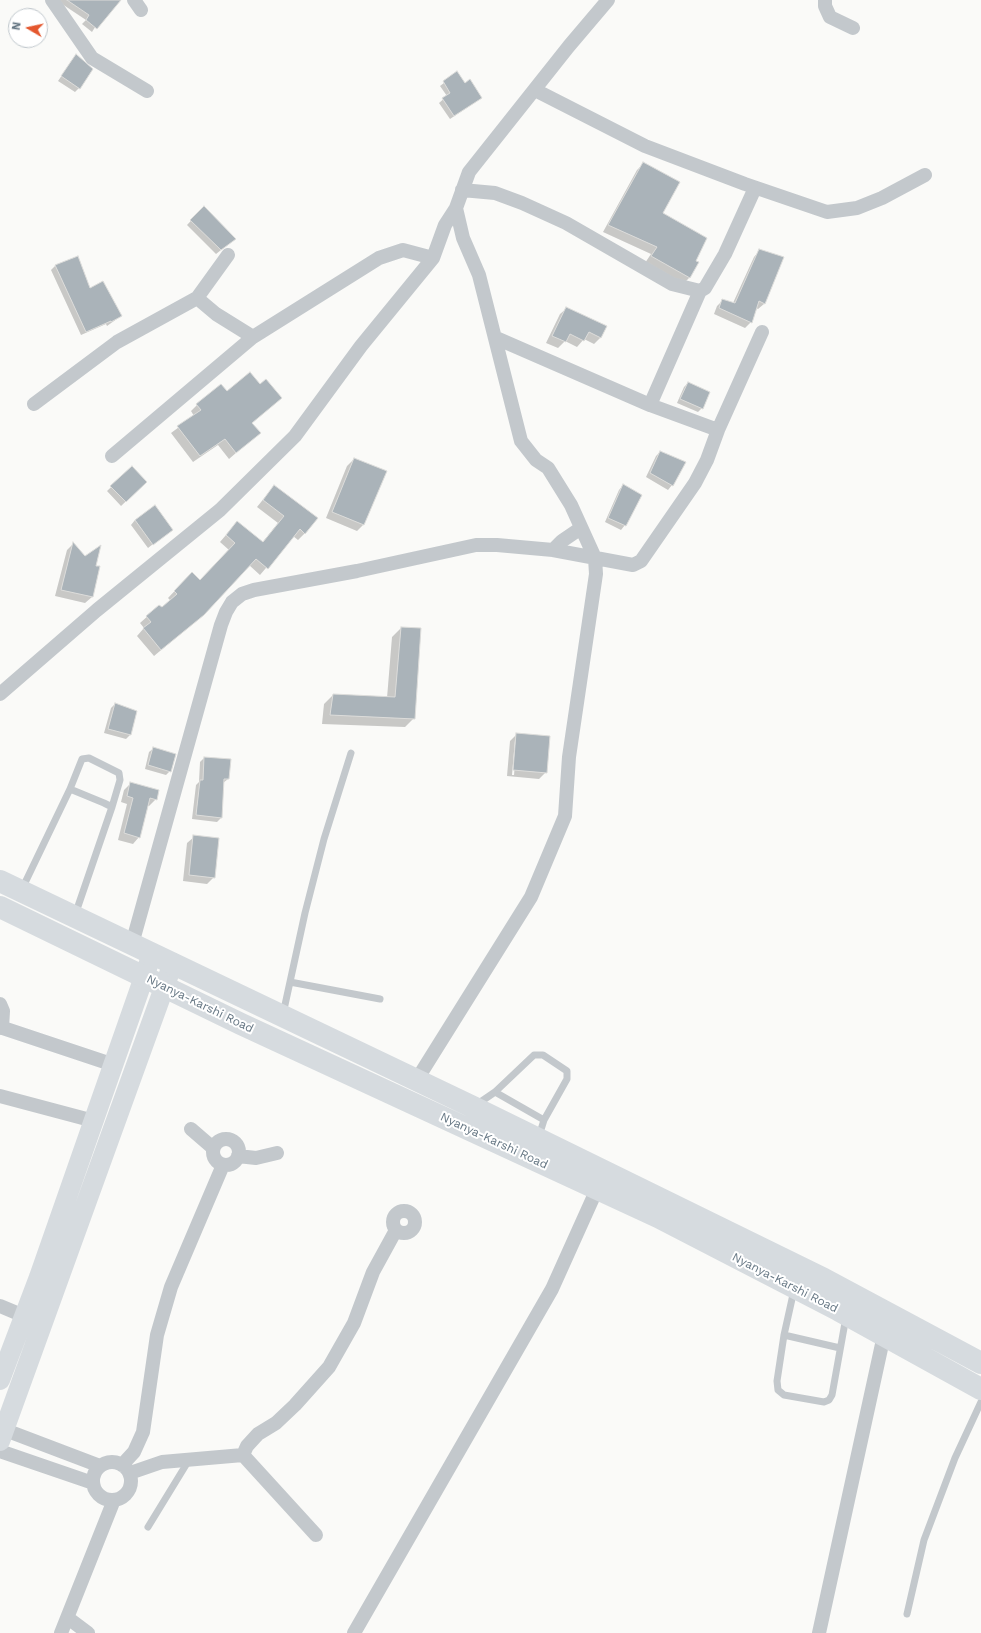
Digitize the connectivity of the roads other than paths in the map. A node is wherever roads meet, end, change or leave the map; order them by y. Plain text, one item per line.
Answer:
1 (52, 0) edge
2 (608, 0) edge
3 (825, 0) edge
4 (853, 28) dead end
5 (535, 90) junction
6 (147, 91) dead end
7 (925, 175) dead end
8 (755, 188) junction
9 (462, 190) junction
10 (456, 208) junction
11 (228, 255) dead end
12 (434, 258) junction
13 (700, 291) junction
14 (198, 298) junction
15 (762, 332) dead end
16 (253, 337) junction
17 (496, 338) junction
18 (34, 404) dead end
19 (650, 405) junction
20 (718, 430) junction
21 (112, 456) dead end
22 (581, 528) junction
23 (553, 550) junction
24 (595, 558) junction
25 (0, 694) edge
26 (351, 753) dead end
27 (70, 789) junction
28 (112, 807) junction
29 (0, 881) edge
30 (21, 891) junction
31 (0, 907) edge
32 (74, 917) junction
33 (132, 944) junction
34 (152, 954) junction
35 (173, 963) junction
36 (154, 982) junction
37 (290, 982) junction
38 (380, 999) dead end
39 (0, 1004) edge
40 (283, 1016) junction
41 (1, 1028) edge
42 (114, 1065) junction
43 (416, 1081) junction
44 (495, 1092) junction
45 (0, 1096) edge
46 (473, 1107) junction
47 (544, 1120) junction
48 (94, 1121) junction
49 (191, 1129) dead end
50 (525, 1141) junction
51 (213, 1148) junction
52 (277, 1153) dead end
53 (238, 1156) junction
54 (223, 1165) junction
55 (597, 1189) junction
56 (396, 1230) dead end
57 (795, 1288) junction
58 (0, 1306) edge
59 (846, 1315) junction
60 (24, 1316) junction
61 (784, 1335) junction
62 (884, 1335) junction
63 (840, 1348) junction
64 (981, 1363) edge
65 (0, 1380) edge
66 (981, 1389) edge
67 (981, 1402) edge
68 (2, 1433) edge
69 (0, 1451) edge
70 (243, 1454) junction
71 (190, 1458) junction
72 (100, 1466) junction
73 (126, 1469) junction
74 (93, 1483) junction
75 (114, 1500) junction
76 (148, 1527) dead end
77 (316, 1535) dead end
78 (907, 1614) dead end
79 (68, 1618) junction
80 (61, 1633) edge
81 (88, 1633) edge
82 (354, 1633) edge
83 (819, 1633) edge

1 - 6 street
2 - 5 street
3 - 4 street
5 - 8 street
5 - 9 street
7 - 8 street
8 - 13 street
9 - 10 street
9 - 13 street
10 - 12 street
10 - 17 street
11 - 14 street
12 - 16 street
12 - 25 street
13 - 19 street
14 - 16 street
14 - 18 street
15 - 20 street
16 - 21 street
17 - 19 street
17 - 22 street
19 - 20 street
20 - 24 street
22 - 23 street
22 - 24 street
23 - 24 street
23 - 33 street
24 - 43 street
26 - 37 lane
27 - 28 lane
27 - 28 lane
27 - 30 lane
28 - 32 lane
29 - 30 main road, Nyanya-Karshi Road
30 - 32 main road, Nyanya-Karshi Road
31 - 36 main road, Nyanya-Karshi Road
32 - 33 main road, Nyanya-Karshi Road
33 - 34 main road, Nyanya-Karshi Road
34 - 35 main road, Nyanya-Karshi Road
34 - 36 street
35 - 36 street
35 - 40 main road, Nyanya-Karshi Road
36 - 42 street
36 - 50 main road, Nyanya-Karshi Road
36 - 68 street
37 - 38 lane
37 - 40 lane
39 - 41 street
40 - 43 main road, Nyanya-Karshi Road
41 - 42 street
42 - 48 street
43 - 46 main road, Nyanya-Karshi Road
44 - 46 lane
44 - 47 lane
44 - 47 lane
45 - 48 street
46 - 50 main road, Nyanya-Karshi Road
47 - 50 lane
48 - 60 street
49 - 51 street
50 - 55 main road, Nyanya-Karshi Road
50 - 64 main road, Nyanya-Karshi Road
51 - 53 street
51 - 54 street
52 - 53 street
53 - 54 street
54 - 73 street
55 - 57 main road, Nyanya-Karshi Road
55 - 82 street
56 - 70 street
57 - 59 main road, Nyanya-Karshi Road
57 - 61 lane
58 - 60 street
59 - 62 main road, Nyanya-Karshi Road
59 - 63 lane
60 - 65 street
61 - 63 lane
61 - 63 lane
62 - 66 main road, Nyanya-Karshi Road
62 - 83 street
67 - 78 lane
68 - 72 street
69 - 74 street
70 - 71 street
70 - 77 street
71 - 73 street
71 - 76 lane
72 - 73 street
72 - 74 street
73 - 75 street
74 - 75 street
75 - 79 street
79 - 80 street
79 - 81 street

